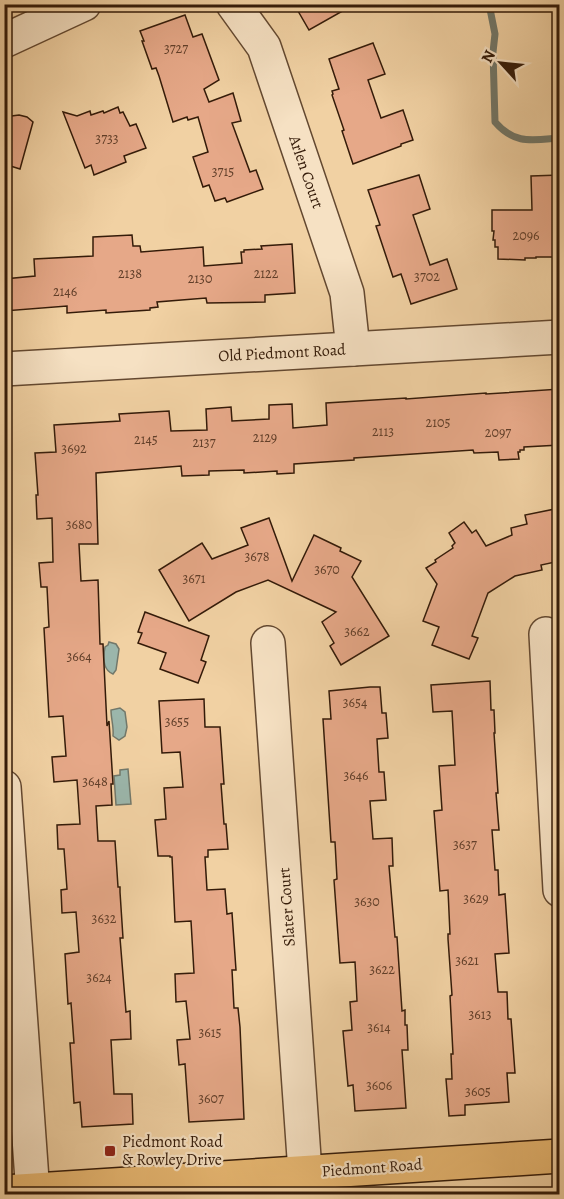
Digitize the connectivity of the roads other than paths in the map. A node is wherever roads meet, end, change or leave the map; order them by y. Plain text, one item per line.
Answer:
1 (84, 4) edge
2 (232, 4) edge
3 (4, 41) edge
4 (560, 337) edge
5 (353, 349) junction
6 (4, 369) edge
7 (546, 634) dead end
8 (268, 643) dead end
9 (4, 787) edge
10 (560, 890) edge
11 (560, 1156) edge
12 (305, 1172) junction
13 (24, 1192) edge

1 - 3 street
2 - 5 street, Arlen Court
4 - 5 street, Old Piedmont Road
5 - 6 street, Old Piedmont Road
7 - 10 street
8 - 12 street, Slater Court
9 - 13 street
11 - 12 main road, Piedmont Road
12 - 13 main road, Piedmont Road

